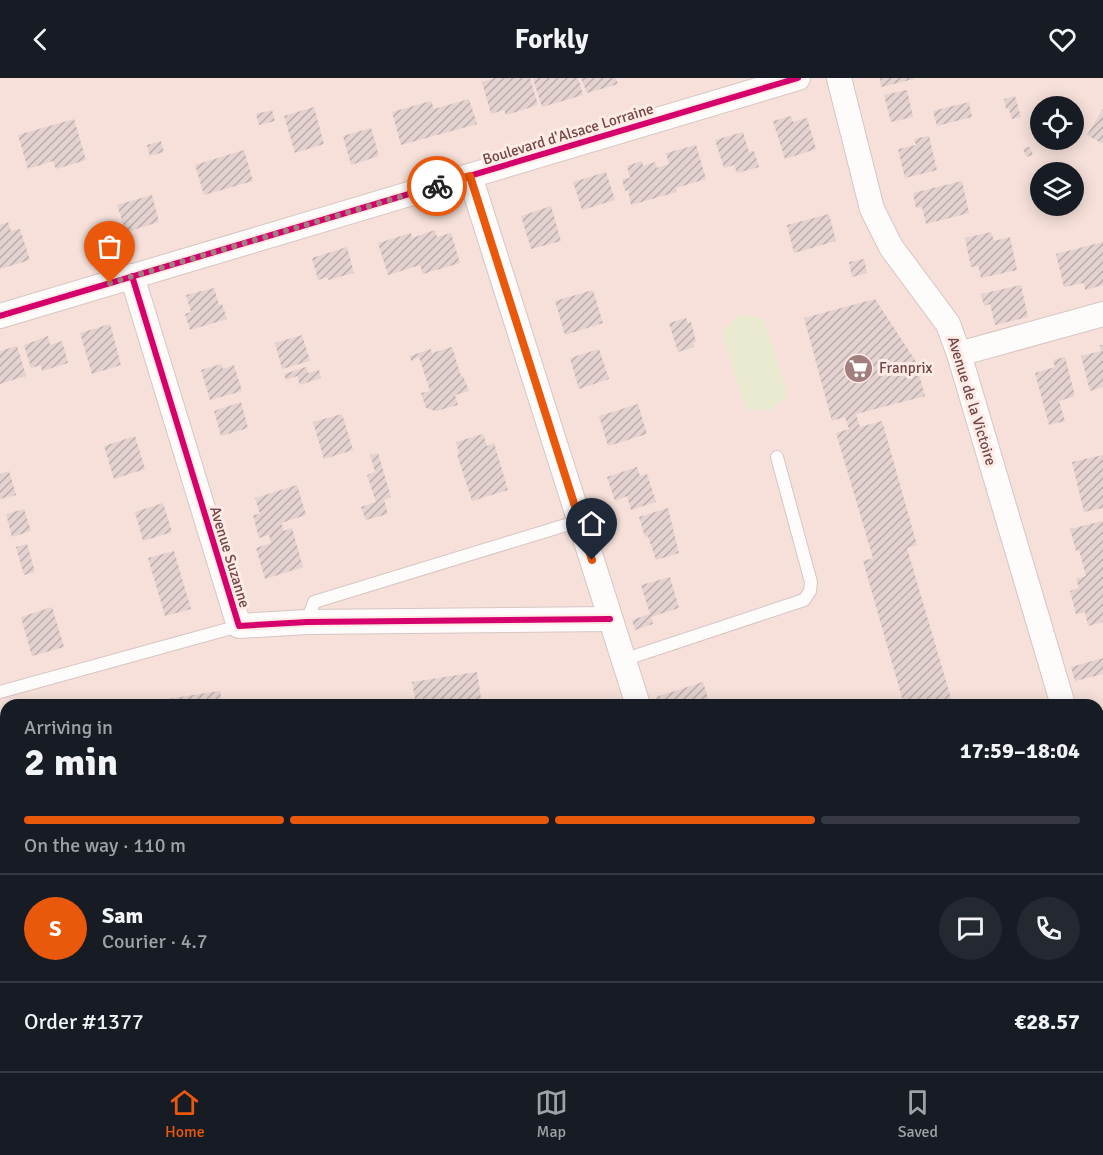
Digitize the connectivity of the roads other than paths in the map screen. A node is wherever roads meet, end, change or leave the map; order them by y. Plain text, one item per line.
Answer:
1 (798, 78) edge
2 (839, 78) edge
3 (470, 176) junction
4 (132, 276) junction
5 (1103, 314) edge
6 (0, 316) edge
7 (959, 354) junction
8 (777, 457) dead end
9 (579, 521) junction
10 (610, 619) junction
11 (307, 622) junction
12 (239, 626) junction
13 (623, 660) junction
14 (0, 692) edge
15 (636, 699) edge
16 (1061, 699) edge

1 - 3 street, Boulevard d'Alsace Lorraine
2 - 7 street, Avenue de la Victoire
3 - 4 street, Boulevard d'Alsace Lorraine
3 - 9 street
4 - 6 street, Boulevard d'Alsace Lorraine
4 - 12 street, Avenue Suzanne
5 - 7 street
7 - 16 street, Avenue de la Victoire
8 - 13 lane
9 - 10 street
9 - 11 lane
10 - 11 street, Avenue Suzanne
10 - 13 street
11 - 12 street, Avenue Suzanne
12 - 14 lane
13 - 15 street

